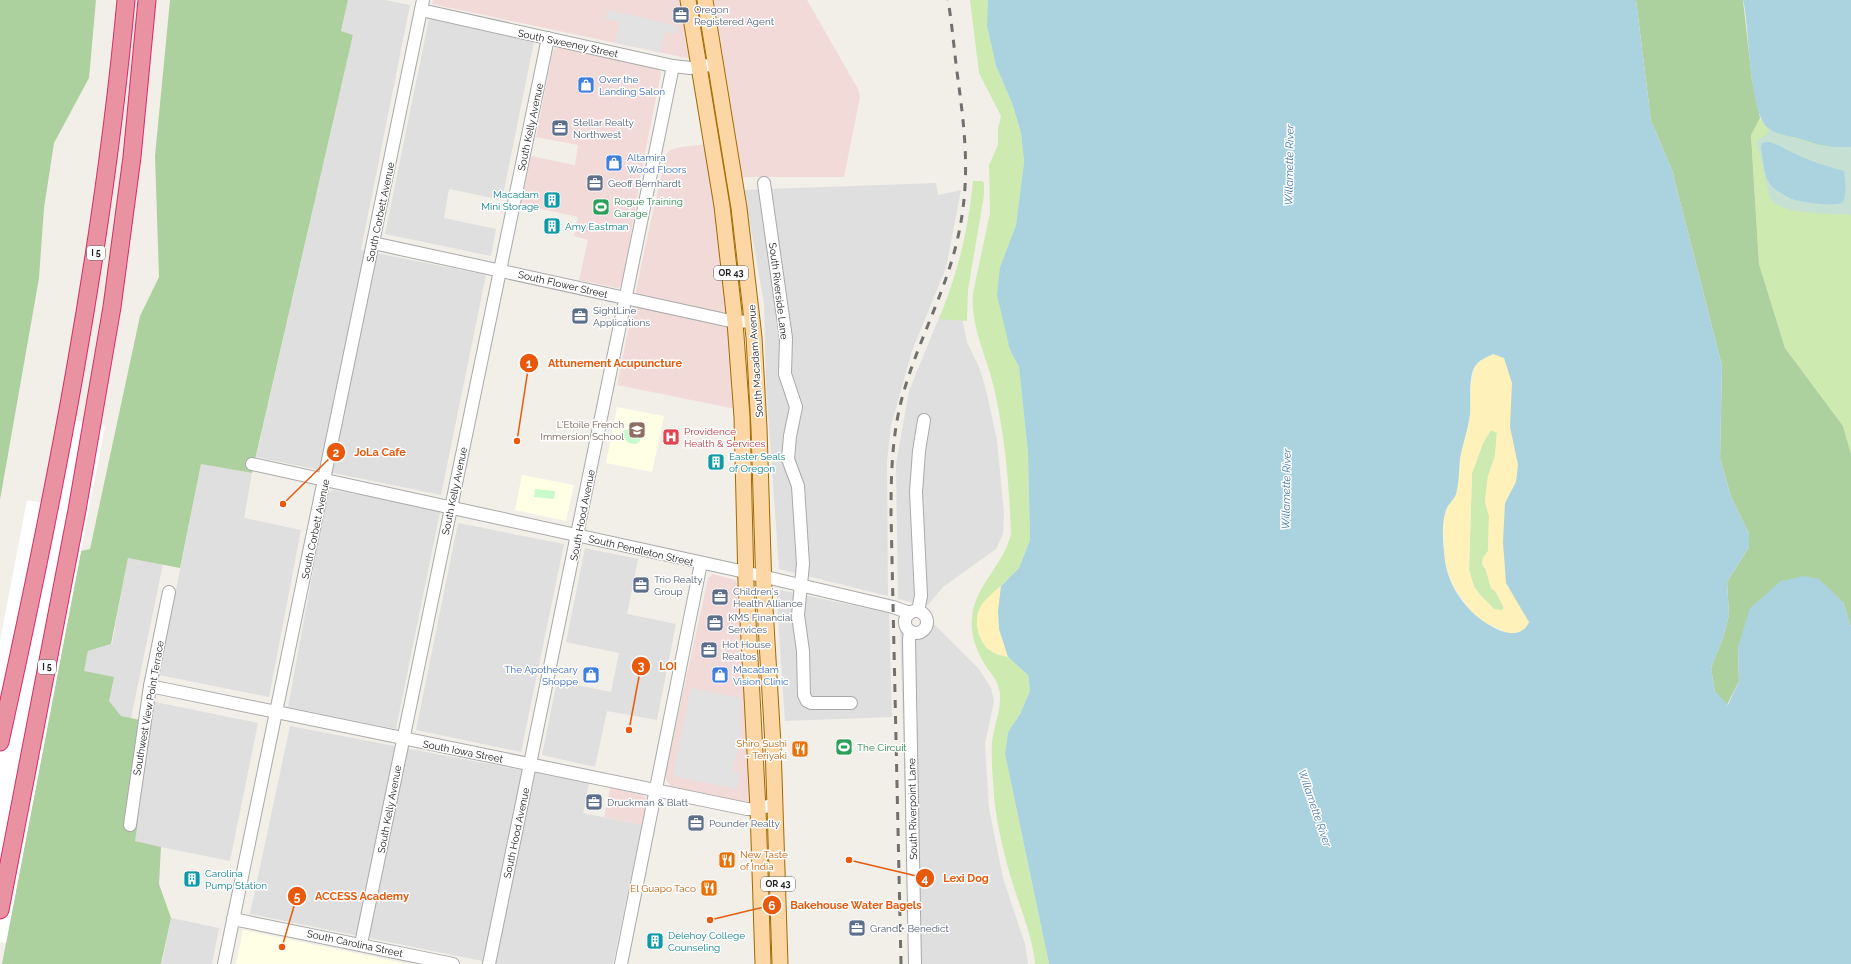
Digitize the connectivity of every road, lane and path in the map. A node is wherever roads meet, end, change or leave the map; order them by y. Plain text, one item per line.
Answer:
1 (126, 0) edge
2 (147, 0) edge
3 (688, 0) edge
4 (705, 0) edge
5 (422, 5) edge
6 (548, 38) junction
7 (716, 64) junction
8 (673, 66) junction
9 (698, 66) junction
10 (764, 184) dead end
11 (373, 244) junction
12 (500, 270) junction
13 (625, 298) junction
14 (753, 321) junction
15 (735, 322) junction
16 (924, 420) dead end
17 (252, 464) dead end
18 (325, 480) junction
19 (450, 508) junction
20 (578, 536) junction
21 (701, 563) junction
22 (746, 572) junction
23 (764, 577) junction
24 (801, 586) junction
25 (169, 592) dead end
26 (914, 612) junction
27 (910, 630) junction
28 (150, 686) junction
29 (851, 703) dead end
30 (275, 713) junction
31 (403, 739) junction
32 (0, 742) edge
33 (530, 764) junction
34 (656, 791) junction
35 (775, 804) junction
36 (758, 809) junction
37 (130, 825) dead end
38 (0, 910) edge
39 (233, 919) junction
40 (361, 944) junction
41 (224, 964) edge
42 (453, 964) edge
43 (489, 964) edge
44 (621, 964) edge
45 (763, 964) edge
46 (780, 964) edge
47 (915, 964) edge

1 - 32 highway, I 5
2 - 38 highway, I 5
3 - 9 main road, South Macadam Avenue / OR 43
4 - 7 main road, South Macadam Avenue / OR 43
5 - 6 street, South Sweeney Street
5 - 11 street, South Corbett Avenue
6 - 8 street, South Sweeney Street
6 - 12 street, South Kelly Avenue
7 - 9 street, South Sweeney Street
7 - 14 main road, South Macadam Avenue / OR 43
8 - 9 street, South Sweeney Street
8 - 13 street, South Hood Avenue
9 - 15 main road, South Macadam Avenue / OR 43
10 - 24 street, South Riverside Lane
11 - 12 street, South Flower Street
11 - 18 street, South Corbett Avenue
12 - 13 street, South Flower Street
12 - 19 street, South Kelly Avenue
13 - 15 street, South Flower Street
13 - 20 street, South Hood Avenue
14 - 15 street, South Flower Street
14 - 23 main road, South Macadam Avenue / OR 43
15 - 22 main road, South Macadam Avenue / OR 43
16 - 26 street
17 - 18 street, South Pendleton Street
18 - 19 street, South Pendleton Street
18 - 30 street, South Corbett Avenue
19 - 20 street, South Pendleton Street
19 - 31 street, South Kelly Avenue
20 - 21 street, South Pendleton Street
20 - 33 street, South Hood Avenue
21 - 22 street, South Pendleton Street
21 - 34 street
22 - 23 street, South Pendleton Street
22 - 36 main road, South Macadam Avenue / OR 43
23 - 24 street, South Pendleton Street
23 - 35 main road, South Macadam Avenue / OR 43
24 - 26 street, South Pendleton Street
24 - 29 street
25 - 28 street, Southwest View Point Terrace
26 - 27 street
26 - 27 street
27 - 47 street, South Riverpoint Lane
28 - 30 street, South Iowa Street
28 - 37 street, Southwest View Point Terrace
30 - 31 street, South Iowa Street
30 - 39 street, South Corbett Avenue
31 - 33 street, South Iowa Street
31 - 40 street, South Kelly Avenue
33 - 34 street, South Iowa Street
33 - 43 street, South Hood Avenue
34 - 36 street, South Iowa Street
34 - 44 street
35 - 36 street, South Iowa Street
35 - 46 main road, South Macadam Avenue / OR 43
36 - 45 main road, South Macadam Avenue / OR 43
39 - 40 street, South Carolina Street
39 - 41 street, South Corbett Avenue
40 - 42 street, South Carolina Street

